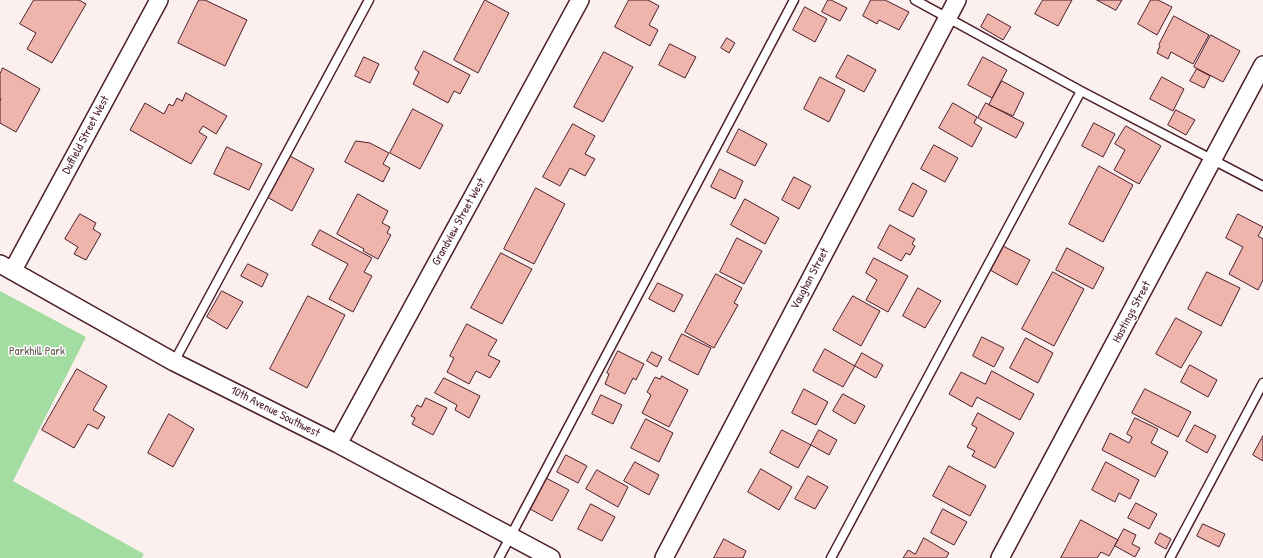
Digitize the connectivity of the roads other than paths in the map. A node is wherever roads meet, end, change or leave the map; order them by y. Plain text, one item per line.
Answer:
1 (158, 0) edge
2 (369, 0) edge
3 (580, 0) edge
4 (794, 0) edge
5 (915, 0) edge
6 (957, 0) edge
7 (947, 18) junction
8 (1263, 65) edge
9 (1081, 91) junction
10 (1213, 160) junction
11 (1263, 186) edge
12 (7, 267) edge
13 (174, 362) junction
14 (1263, 383) edge
15 (338, 444) junction
16 (510, 537) junction
17 (499, 558) edge
18 (551, 558) edge
19 (664, 558) edge
20 (831, 558) edge
21 (1000, 558) edge
22 (1170, 558) edge

1 - 12 street, Duffield Street West
2 - 13 lane
3 - 15 street, Grandview Street West
4 - 16 lane
5 - 7 lane
6 - 7 street, Vaughan Street
7 - 9 lane
7 - 19 street, Vaughan Street
8 - 10 street, Hastings Street
9 - 10 lane
9 - 20 lane
10 - 11 lane
10 - 21 street, Hastings Street
12 - 13 street, 10th Avenue Southwest
13 - 15 street, 10th Avenue Southwest
14 - 22 lane
15 - 16 street, 10th Avenue Southwest
16 - 17 lane
16 - 18 street, 10th Avenue Southwest

